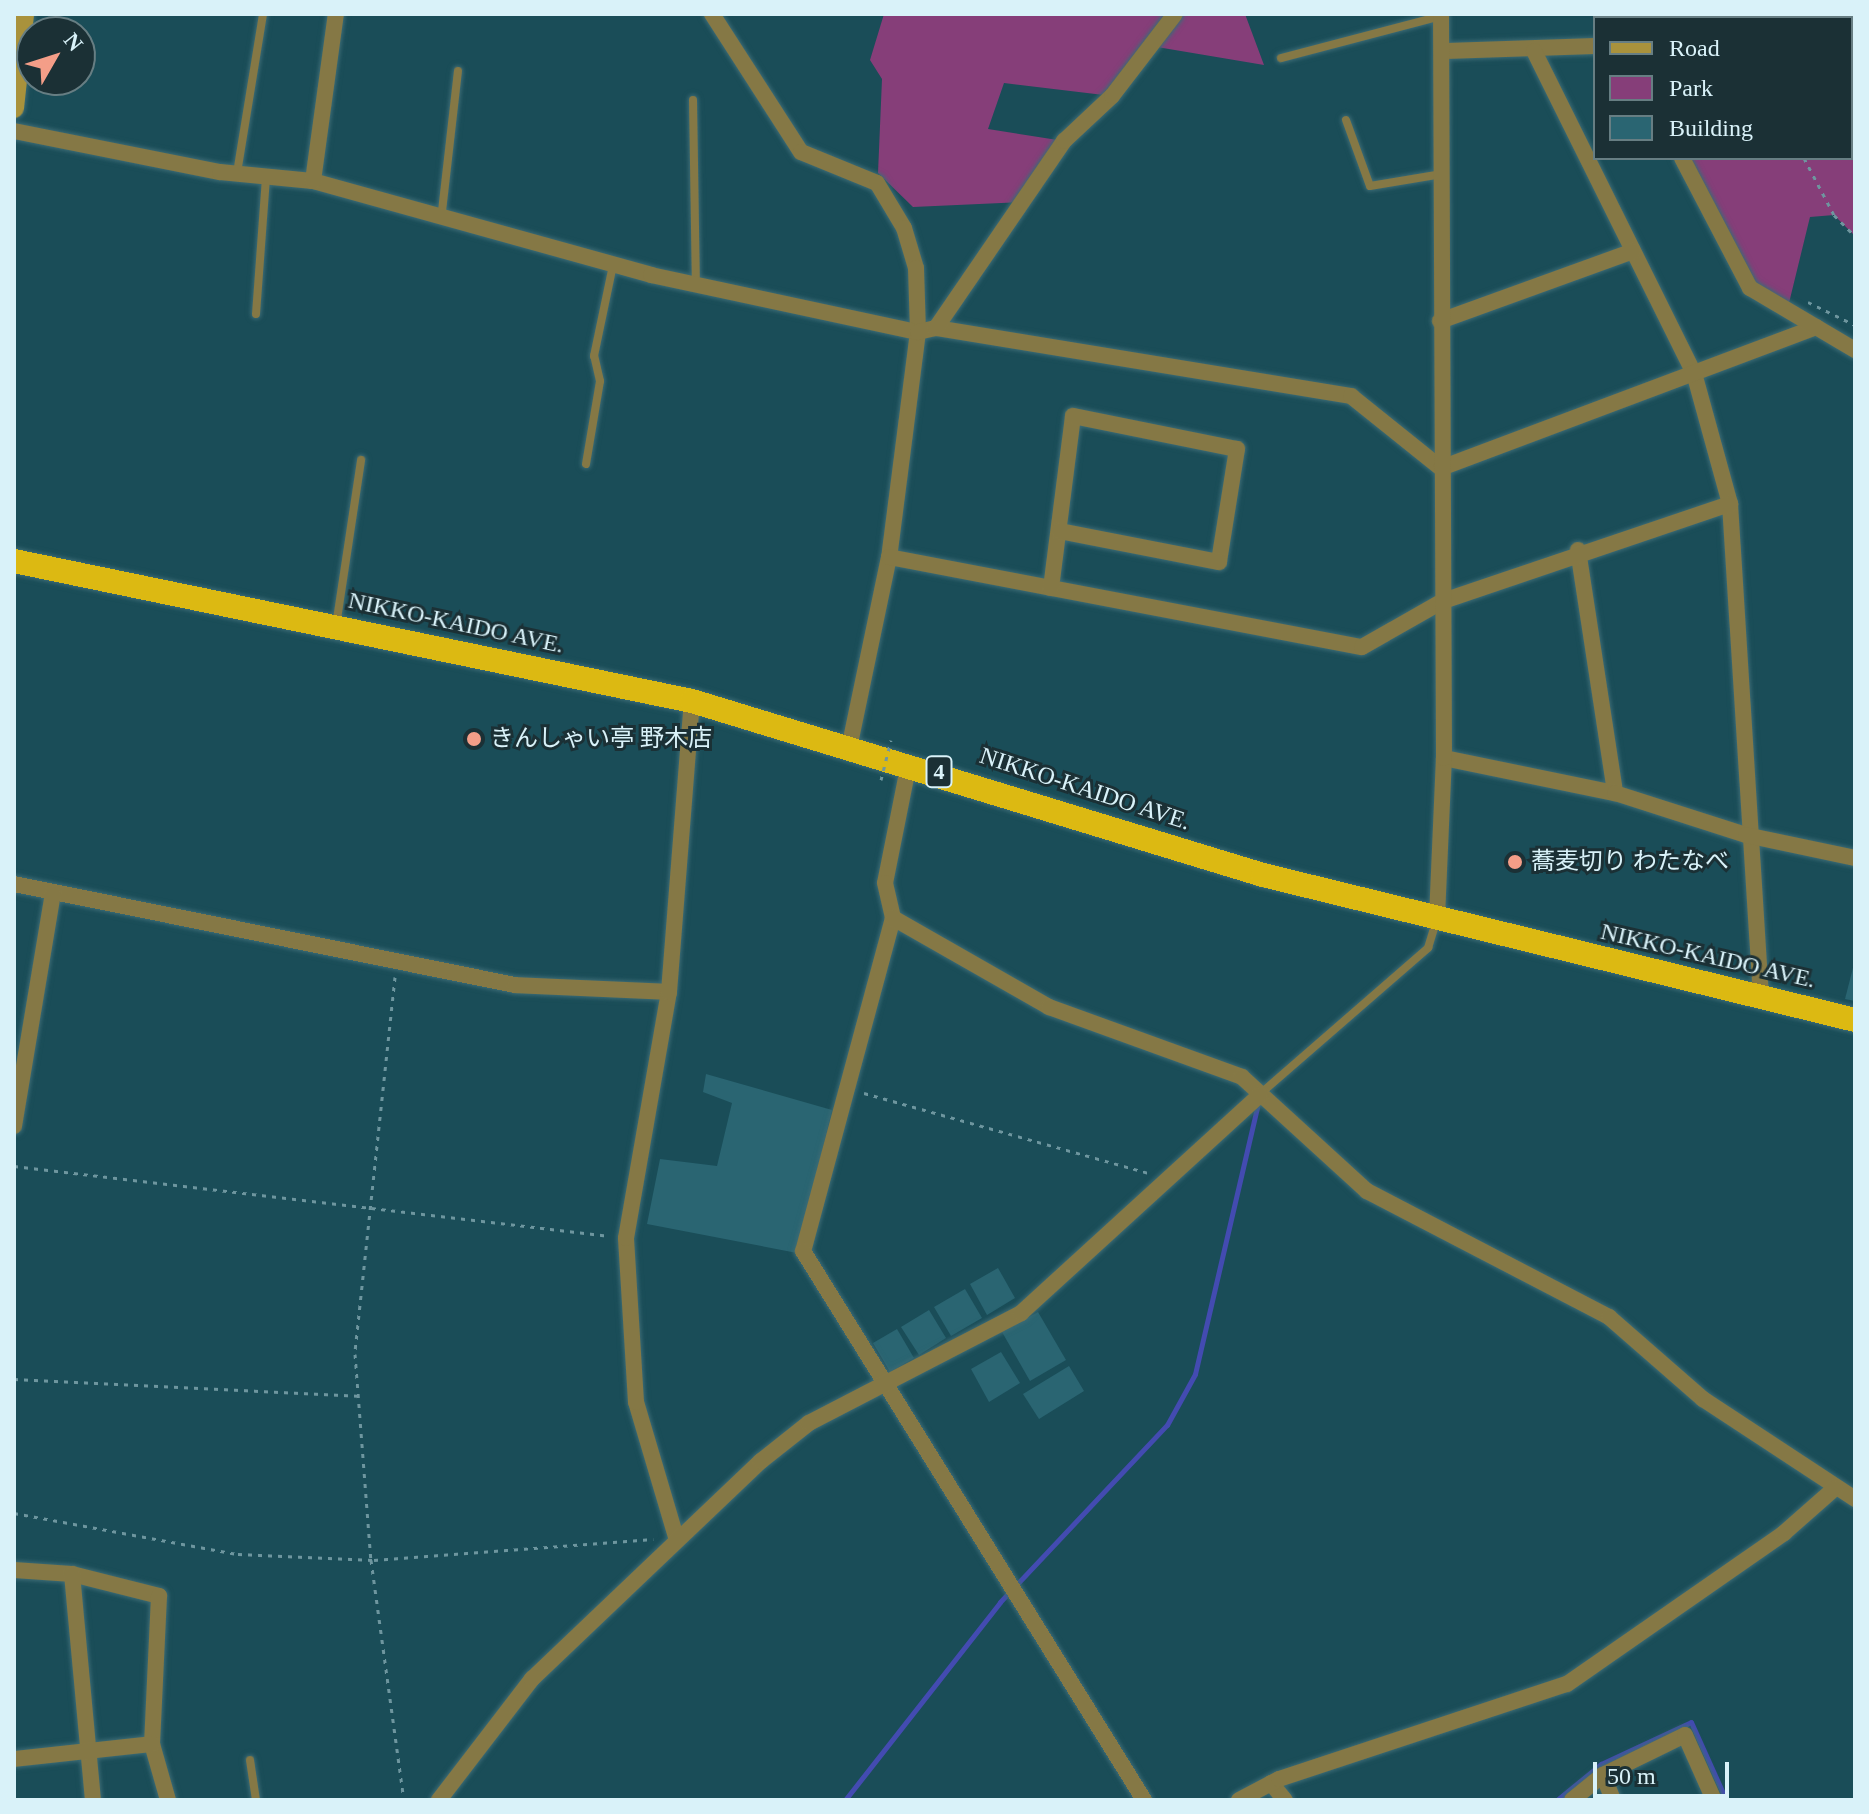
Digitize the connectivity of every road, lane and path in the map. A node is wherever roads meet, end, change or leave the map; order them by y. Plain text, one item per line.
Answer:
1 (263, 14) edge
2 (336, 14) edge
3 (712, 14) edge
4 (1175, 14) edge
5 (1441, 15) edge
6 (1593, 46) edge
7 (1446, 51) junction
8 (1534, 51) junction
9 (1281, 58) dead end
10 (458, 71) dead end
11 (16, 79) edge
12 (693, 100) dead end
13 (14, 108) edge
14 (1346, 120) dead end
15 (14, 131) edge
16 (1683, 160) edge
17 (1805, 160) edge
18 (237, 173) junction
19 (1436, 175) junction
20 (266, 176) junction
21 (313, 181) junction
22 (441, 220) junction
23 (1855, 236) edge
24 (1633, 251) junction
25 (613, 265) junction
26 (696, 285) junction
27 (256, 314) dead end
28 (1440, 321) junction
29 (1816, 327) junction
30 (936, 328) junction
31 (918, 332) junction
32 (1855, 350) edge
33 (1694, 373) junction
34 (361, 460) dead end
35 (586, 464) dead end
36 (1441, 468) junction
37 (1730, 504) junction
38 (1059, 531) junction
39 (1578, 550) junction
40 (889, 557) junction
41 (14, 561) edge
42 (1051, 588) junction
43 (1443, 601) junction
44 (336, 627) junction
45 (692, 701) junction
46 (891, 740) dead end
47 (850, 744) junction
48 (1444, 758) junction
49 (909, 763) junction
50 (881, 780) dead end
51 (1615, 793) junction
52 (1746, 835) junction
53 (1855, 858) edge
54 (14, 884) edge
55 (53, 893) junction
56 (1437, 917) junction
57 (893, 918) junction
58 (396, 960) junction
59 (669, 992) junction
60 (1761, 995) junction
61 (1855, 1020) edge
62 (849, 1089) junction
63 (1260, 1095) junction
64 (14, 1126) edge
65 (14, 1166) edge
66 (1172, 1179) junction
67 (371, 1205) junction
68 (626, 1238) junction
69 (14, 1379) edge
70 (886, 1383) junction
71 (358, 1397) junction
72 (1835, 1488) junction
73 (1855, 1499) edge
74 (14, 1513) edge
75 (676, 1537) junction
76 (371, 1560) junction
77 (14, 1570) edge
78 (72, 1574) junction
79 (152, 1744) junction
80 (86, 1751) junction
81 (14, 1759) edge
82 (250, 1760) dead end
83 (1603, 1775) junction
84 (1271, 1783) junction
85 (93, 1800) edge
86 (168, 1800) edge
87 (256, 1800) edge
88 (404, 1800) edge
89 (439, 1800) edge
90 (1144, 1800) edge
91 (1239, 1800) edge
92 (1285, 1800) edge
93 (1572, 1800) edge
94 (1613, 1800) edge
95 (1714, 1800) edge

1 - 18 lane
2 - 21 street
3 - 31 street
4 - 30 street
5 - 7 street
5 - 9 lane
6 - 8 street
7 - 8 street
7 - 19 street
8 - 24 street
10 - 22 lane
11 - 13 street
12 - 26 lane
14 - 19 lane
15 - 18 street
16 - 29 street
17 - 23 path
18 - 20 street
19 - 28 street
20 - 21 street
20 - 27 lane
21 - 22 street
22 - 25 street
24 - 28 street
24 - 33 street
25 - 26 street
25 - 35 lane
26 - 31 street
28 - 36 street
29 - 32 street
29 - 33 street
30 - 31 street
30 - 36 street
31 - 40 street
33 - 36 street
33 - 37 street
34 - 44 lane
36 - 43 street
37 - 39 street
37 - 52 street
38 - 38 street
38 - 42 street
39 - 43 street
39 - 51 street
40 - 42 street
40 - 47 street
41 - 44 highway, NIKKO-KAIDO AVE. / 4
42 - 43 street
43 - 48 street
44 - 45 highway, NIKKO-KAIDO AVE. / 4
45 - 47 highway, NIKKO-KAIDO AVE. / 4
45 - 59 street
46 - 50 path, bridge
47 - 49 highway, NIKKO-KAIDO AVE. / 4
48 - 51 street
48 - 56 street
49 - 56 highway, NIKKO-KAIDO AVE. / 4
49 - 57 street
51 - 52 street
52 - 53 street
52 - 60 street
54 - 55 street
55 - 58 street
55 - 64 street
56 - 60 highway, NIKKO-KAIDO AVE. / 4
56 - 63 lane
57 - 62 street
57 - 63 street
58 - 59 street
58 - 67 path
59 - 68 street
60 - 61 highway, NIKKO-KAIDO AVE. / 4
62 - 66 path
62 - 70 street
63 - 66 street
63 - 72 street
65 - 67 path
66 - 70 street
67 - 68 path
67 - 71 path
68 - 75 street
69 - 71 path
70 - 75 street
70 - 90 street
71 - 76 path
72 - 73 street
72 - 84 street
74 - 76 path
75 - 76 path
75 - 89 street
76 - 88 path
77 - 78 street
78 - 79 street
78 - 80 street
79 - 80 street
79 - 86 street
80 - 81 street
80 - 85 street
82 - 87 lane
83 - 93 street
83 - 94 street
83 - 95 street
84 - 91 street
84 - 92 street

